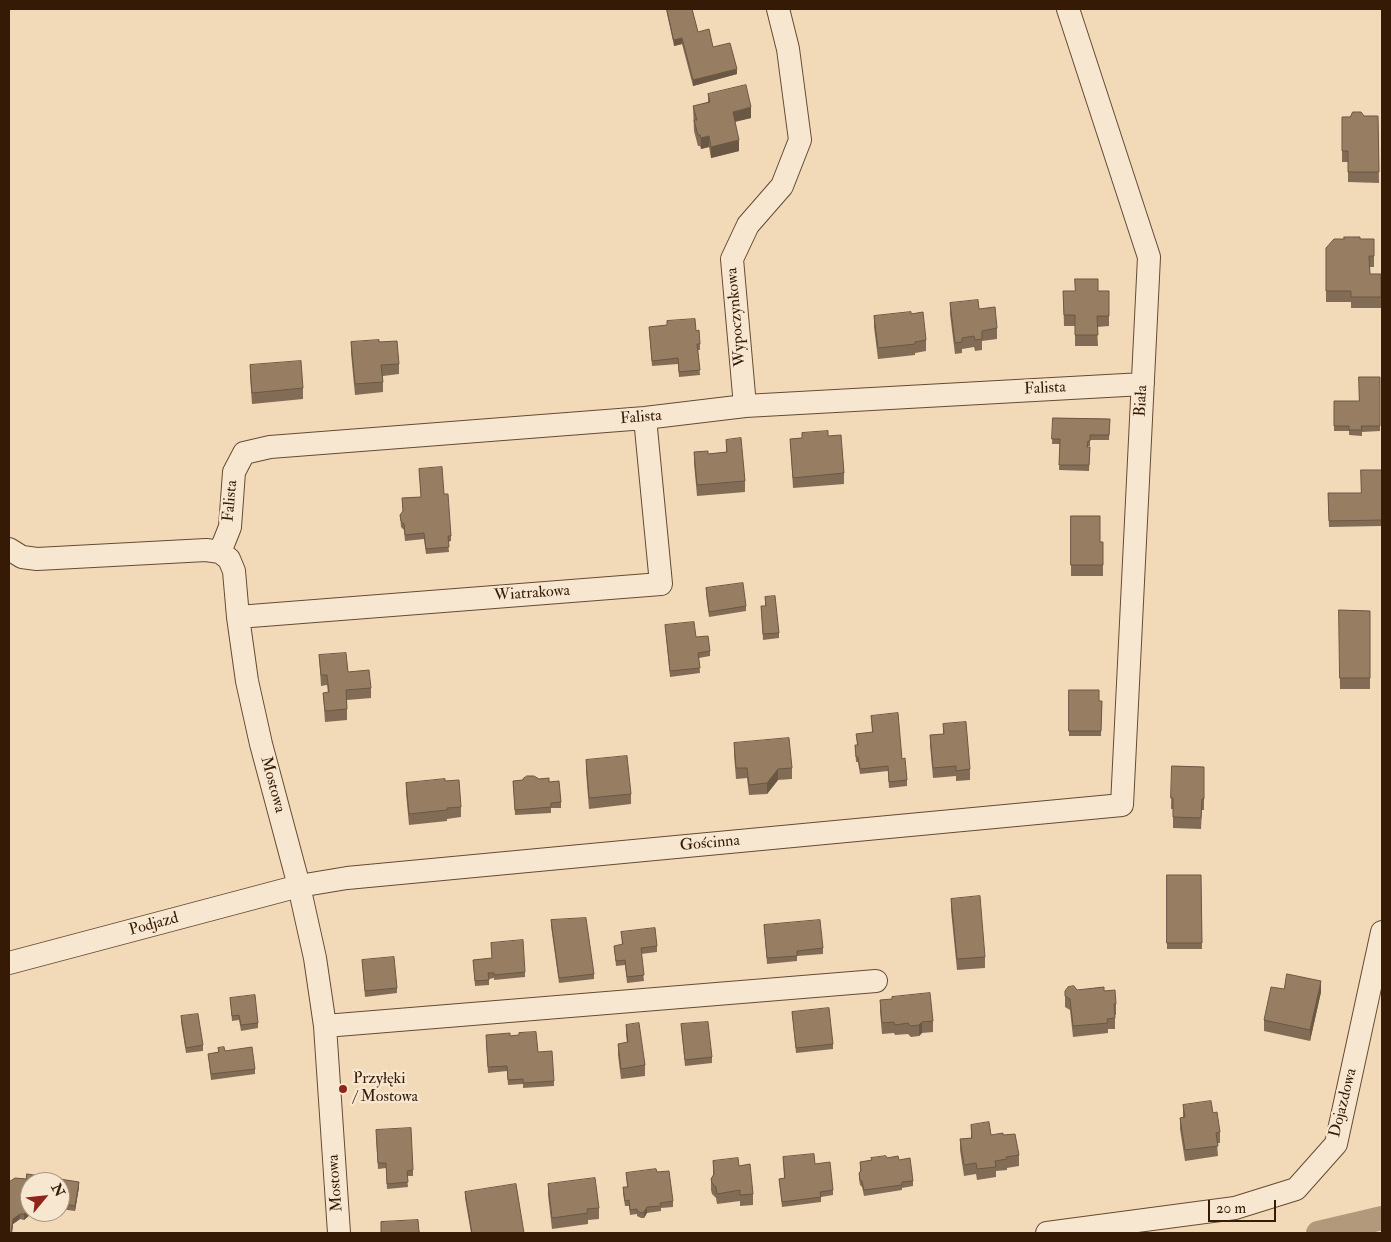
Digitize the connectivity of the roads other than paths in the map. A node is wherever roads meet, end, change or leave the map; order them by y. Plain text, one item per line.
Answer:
1 (778, 9) edge
2 (1068, 9) edge
3 (1143, 384) junction
4 (745, 406) junction
5 (645, 418) junction
6 (9, 549) edge
7 (220, 552) junction
8 (238, 617) junction
9 (1122, 805) joint
10 (299, 886) junction
11 (1382, 932) edge
12 (9, 963) edge
13 (876, 981) dead end
14 (325, 1026) junction
15 (339, 1233) edge
16 (1047, 1233) edge

1 - 4 street, Wypoczynkowa
2 - 3 street, Biała
3 - 4 street, Falista
3 - 9 street, Biała
4 - 5 street, Falista
5 - 7 street, Falista
5 - 8 street, Wiatrakowa
6 - 7 street
7 - 8 street, Mostowa
8 - 10 street, Mostowa
9 - 10 street, Gościnna
10 - 12 street, Podjazd
10 - 14 street, Mostowa
11 - 16 street, Dojazdowa
13 - 14 street
14 - 15 street, Mostowa

